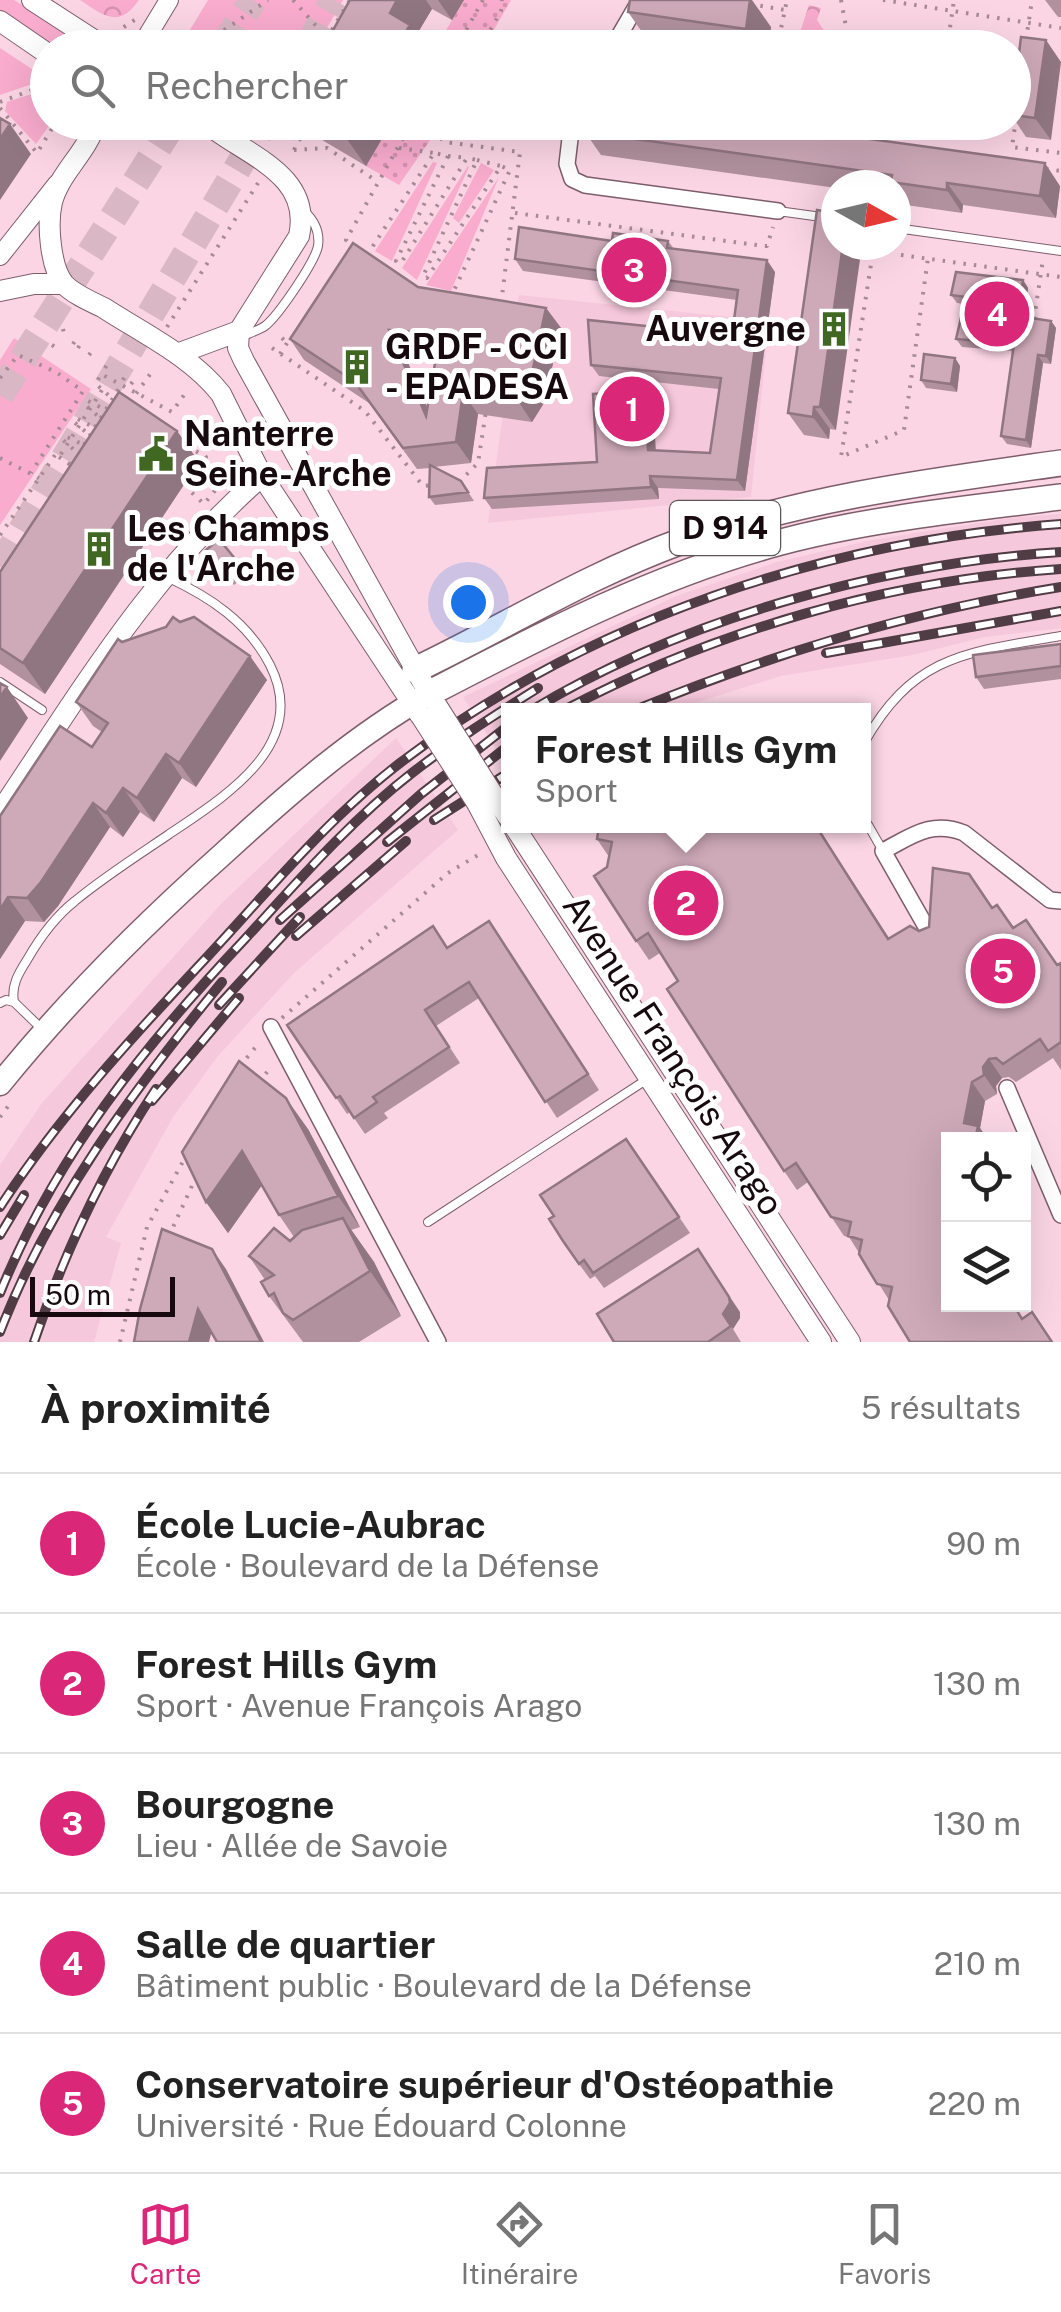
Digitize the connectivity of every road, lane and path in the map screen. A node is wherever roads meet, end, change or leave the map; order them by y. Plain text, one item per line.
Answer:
1 (32, 0) edge
2 (169, 0) edge
3 (268, 0) edge
4 (293, 0) edge
5 (350, 0) edge
6 (483, 0) edge
7 (502, 0) edge
8 (640, 0) edge
9 (787, 0) edge
10 (841, 0) edge
11 (883, 0) edge
12 (954, 0) edge
13 (1032, 0) edge
14 (748, 3) edge
15 (144, 9) dead end
16 (785, 10) junction
17 (952, 11) junction
18 (0, 21) edge
19 (1028, 23) junction
20 (1061, 28) edge
21 (90, 30) edge
22 (122, 30) edge
23 (151, 30) edge
24 (222, 30) edge
25 (318, 30) edge
26 (332, 30) edge
27 (466, 30) edge
28 (490, 30) edge
29 (622, 30) edge
30 (781, 30) edge
31 (847, 30) edge
32 (950, 30) edge
33 (1027, 30) edge
34 (30, 42) edge
35 (30, 92) edge
36 (0, 105) edge
37 (45, 140) edge
38 (89, 140) edge
39 (227, 140) edge
40 (402, 140) edge
41 (443, 140) edge
42 (569, 140) edge
43 (1013, 140) edge
44 (299, 141) edge
45 (397, 148) junction
46 (520, 152) junction
47 (434, 153) junction
48 (1061, 154) edge
49 (448, 156) junction
50 (467, 158) junction
51 (478, 160) junction
52 (501, 166) junction
53 (1042, 168) edge
54 (510, 170) junction
55 (1061, 171) edge
56 (262, 178) dead end
57 (378, 182) junction
58 (57, 184) junction
59 (778, 210) junction
60 (515, 213) junction
61 (821, 217) edge
62 (911, 230) edge
63 (337, 236) dead end
64 (346, 240) junction
65 (1044, 249) junction
66 (1061, 252) edge
67 (367, 254) junction
68 (911, 255) edge
69 (0, 256) edge
70 (928, 258) junction
71 (872, 260) edge
72 (396, 261) junction
73 (379, 264) edge
74 (391, 272) edge
75 (1040, 274) junction
76 (1061, 277) edge
77 (425, 278) junction
78 (64, 284) junction
79 (415, 288) edge
80 (0, 291) edge
81 (450, 301) edge
82 (501, 307) edge
83 (1033, 325) edge
84 (63, 329) dead end
85 (164, 331) dead end
86 (239, 335) junction
87 (65, 339) dead end
88 (79, 340) dead end
89 (286, 340) edge
90 (75, 346) dead end
91 (272, 348) dead end
92 (177, 354) junction
93 (280, 354) junction
94 (151, 373) dead end
95 (0, 378) edge
96 (123, 380) junction
97 (102, 390) junction
98 (136, 393) junction
99 (184, 395) dead end
100 (113, 399) junction
101 (487, 405) edge
102 (91, 406) junction
103 (106, 410) junction
104 (120, 417) edge
105 (101, 418) junction
106 (80, 423) junction
107 (95, 428) junction
108 (114, 429) edge
109 (109, 435) edge
110 (90, 436) junction
111 (69, 441) junction
112 (180, 442) dead end
113 (84, 445) junction
114 (102, 446) edge
115 (227, 448) dead end
116 (98, 452) edge
117 (78, 454) junction
118 (58, 457) junction
119 (0, 458) edge
120 (1061, 463) edge
121 (91, 464) edge
122 (31, 473) junction
123 (262, 476) junction
124 (39, 478) junction
125 (460, 482) edge
126 (442, 484) edge
127 (1061, 497) edge
128 (0, 536) edge
129 (163, 576) junction
130 (1061, 636) edge
131 (415, 670) junction
132 (0, 682) edge
133 (425, 705) junction
134 (42, 710) dead end
135 (871, 733) edge
136 (484, 798) junction
137 (501, 811) edge
138 (0, 812) edge
139 (871, 830) edge
140 (519, 833) edge
141 (487, 850) dead end
142 (883, 850) junction
143 (1061, 901) edge
144 (933, 939) edge
145 (14, 1002) junction
146 (0, 1003) edge
147 (271, 1027) junction
148 (43, 1030) junction
149 (285, 1050) junction
150 (234, 1073) edge
151 (648, 1078) junction
152 (1007, 1088) edge
153 (251, 1092) edge
154 (6, 1093) edge
155 (0, 1117) edge
156 (194, 1140) edge
157 (201, 1165) edge
158 (1061, 1215) edge
159 (428, 1222) dead end
160 (166, 1248) edge
161 (433, 1340) edge
162 (120, 1342) edge
163 (820, 1342) edge
164 (850, 1342) edge

1 - 21 main road
2 - 23 street
3 - 24 path
4 - 25 path
5 - 26 path
6 - 27 path
7 - 28 path
8 - 29 street
9 - 16 path
10 - 31 path
11 - 17 path
12 - 17 path
13 - 19 path
14 - 16 path
15 - 22 path
16 - 30 path
17 - 19 path
17 - 32 path
18 - 34 main road
19 - 20 path
19 - 33 path
35 - 36 path
36 - 37 path
38 - 58 main road
39 - 86 main road
40 - 45 path
41 - 46 path
42 - 59 street
43 - 48 path
44 - 57 path
45 - 47 path
45 - 57 path
46 - 54 path
46 - 60 path
47 - 49 path
47 - 67 path
49 - 50 path
49 - 72 path
50 - 51 path
50 - 72 path
51 - 52 path
51 - 77 path
52 - 54 path
52 - 77 path
53 - 55 path
54 - 81 path
56 - 85 path
57 - 64 path
58 - 69 street
58 - 78 main road
59 - 60 path
59 - 61 lane
60 - 82 path
62 - 65 lane
63 - 64 path
64 - 67 path
65 - 66 lane
65 - 75 path
67 - 73 path
68 - 70 path
70 - 71 path
70 - 75 path
72 - 74 path
75 - 76 path
75 - 83 path
77 - 79 path
78 - 80 main road
78 - 92 main road, Avenue François Arago
84 - 87 path
86 - 92 main road
86 - 131 main road, Avenue François Arago
88 - 90 path
89 - 93 path
91 - 93 path
92 - 123 main road, Avenue François Arago
93 - 126 path
94 - 98 path
95 - 122 path
96 - 97 path
96 - 98 path
96 - 100 path
97 - 100 path
97 - 102 path
98 - 99 path
98 - 100 path
100 - 103 path
101 - 125 path
102 - 103 path
102 - 105 path
102 - 106 path
103 - 104 path
103 - 105 path
105 - 107 path
105 - 108 path
106 - 107 path
106 - 110 path
106 - 111 path
107 - 109 path
107 - 110 path
110 - 113 path
110 - 114 path
111 - 113 path
111 - 117 path
111 - 118 path
112 - 115 path
113 - 116 path
113 - 117 path
117 - 118 path
117 - 121 path
118 - 124 path
119 - 122 path
120 - 131 highway, D 914
122 - 124 path
123 - 129 main road
123 - 133 main road, Avenue François Arago
124 - 128 path
127 - 133 highway, D 914
129 - 138 main road
129 - 145 lane
130 - 135 lane
131 - 133 main road, Avenue François Arago
132 - 134 lane
133 - 136 main road, Avenue François Arago, bridge
133 - 148 main road, D 914
136 - 137 main road, Avenue François Arago
136 - 151 main road, Avenue François Arago
139 - 142 lane
140 - 164 main road, Avenue François Arago
141 - 147 path
142 - 143 street
142 - 144 street
145 - 146 lane
145 - 148 lane
147 - 149 street
147 - 150 path
148 - 154 main road, D 914
149 - 153 path
149 - 161 street
151 - 159 lane
151 - 163 main road, Avenue François Arago
152 - 158 street
154 - 155 path
156 - 162 path
157 - 160 path

